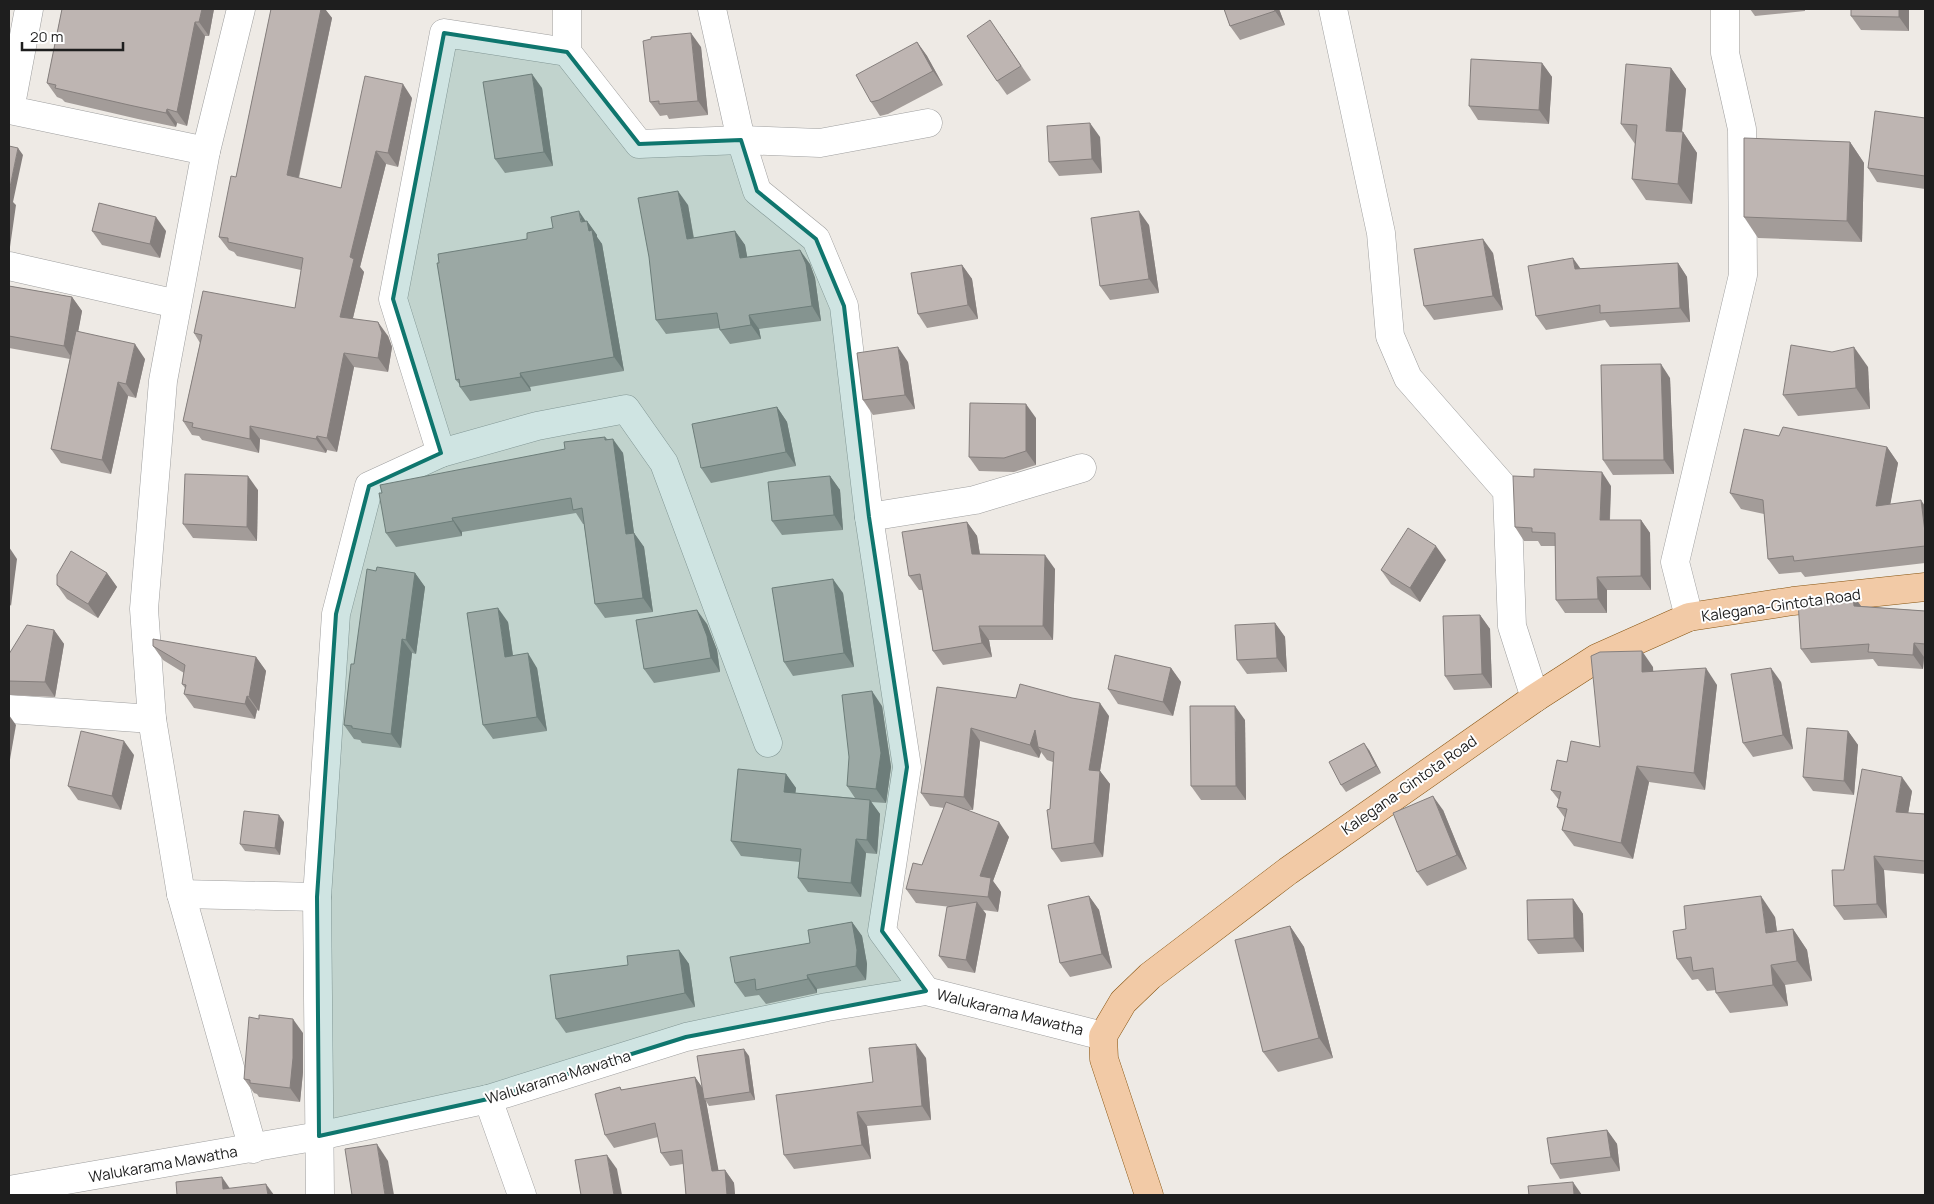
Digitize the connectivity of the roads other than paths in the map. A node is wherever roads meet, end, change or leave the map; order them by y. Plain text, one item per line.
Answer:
1 (29, 9) edge
2 (241, 9) edge
3 (567, 9) edge
4 (712, 9) edge
5 (1333, 9) edge
6 (1725, 9) edge
7 (567, 52) junction
8 (928, 123) dead end
9 (741, 140) junction
10 (206, 151) junction
11 (9, 266) edge
12 (177, 304) junction
13 (441, 453) junction
14 (1082, 468) dead end
15 (869, 517) junction
16 (1925, 587) edge
17 (1690, 617) junction
18 (1535, 698) junction
19 (9, 709) edge
20 (152, 719) junction
21 (768, 743) dead end
22 (181, 894) junction
23 (317, 897) junction
24 (926, 991) junction
25 (1103, 1036) junction
26 (488, 1099) junction
27 (319, 1136) junction
28 (253, 1148) junction
29 (9, 1190) edge
30 (320, 1195) edge
31 (522, 1195) edge
32 (1149, 1195) edge

1 - 10 street
2 - 10 street
3 - 7 street
4 - 9 street
5 - 18 street
6 - 17 street
7 - 9 street
7 - 13 street
8 - 9 street
9 - 15 street
10 - 12 street
11 - 12 street
12 - 20 street
13 - 21 street
13 - 23 street
14 - 15 street
15 - 24 street
16 - 17 main road, Kalegana-Gintota Road
17 - 18 main road, Kalegana-Gintota Road
18 - 25 main road, Kalegana-Gintota Road
19 - 20 street
20 - 22 street
22 - 23 street
22 - 28 street
23 - 27 street
24 - 25 street, Walukarama Mawatha
24 - 26 street, Walukarama Mawatha
25 - 32 main road
26 - 27 street, Walukarama Mawatha
26 - 31 street
27 - 28 street, Walukarama Mawatha
27 - 30 street
28 - 29 street, Walukarama Mawatha

